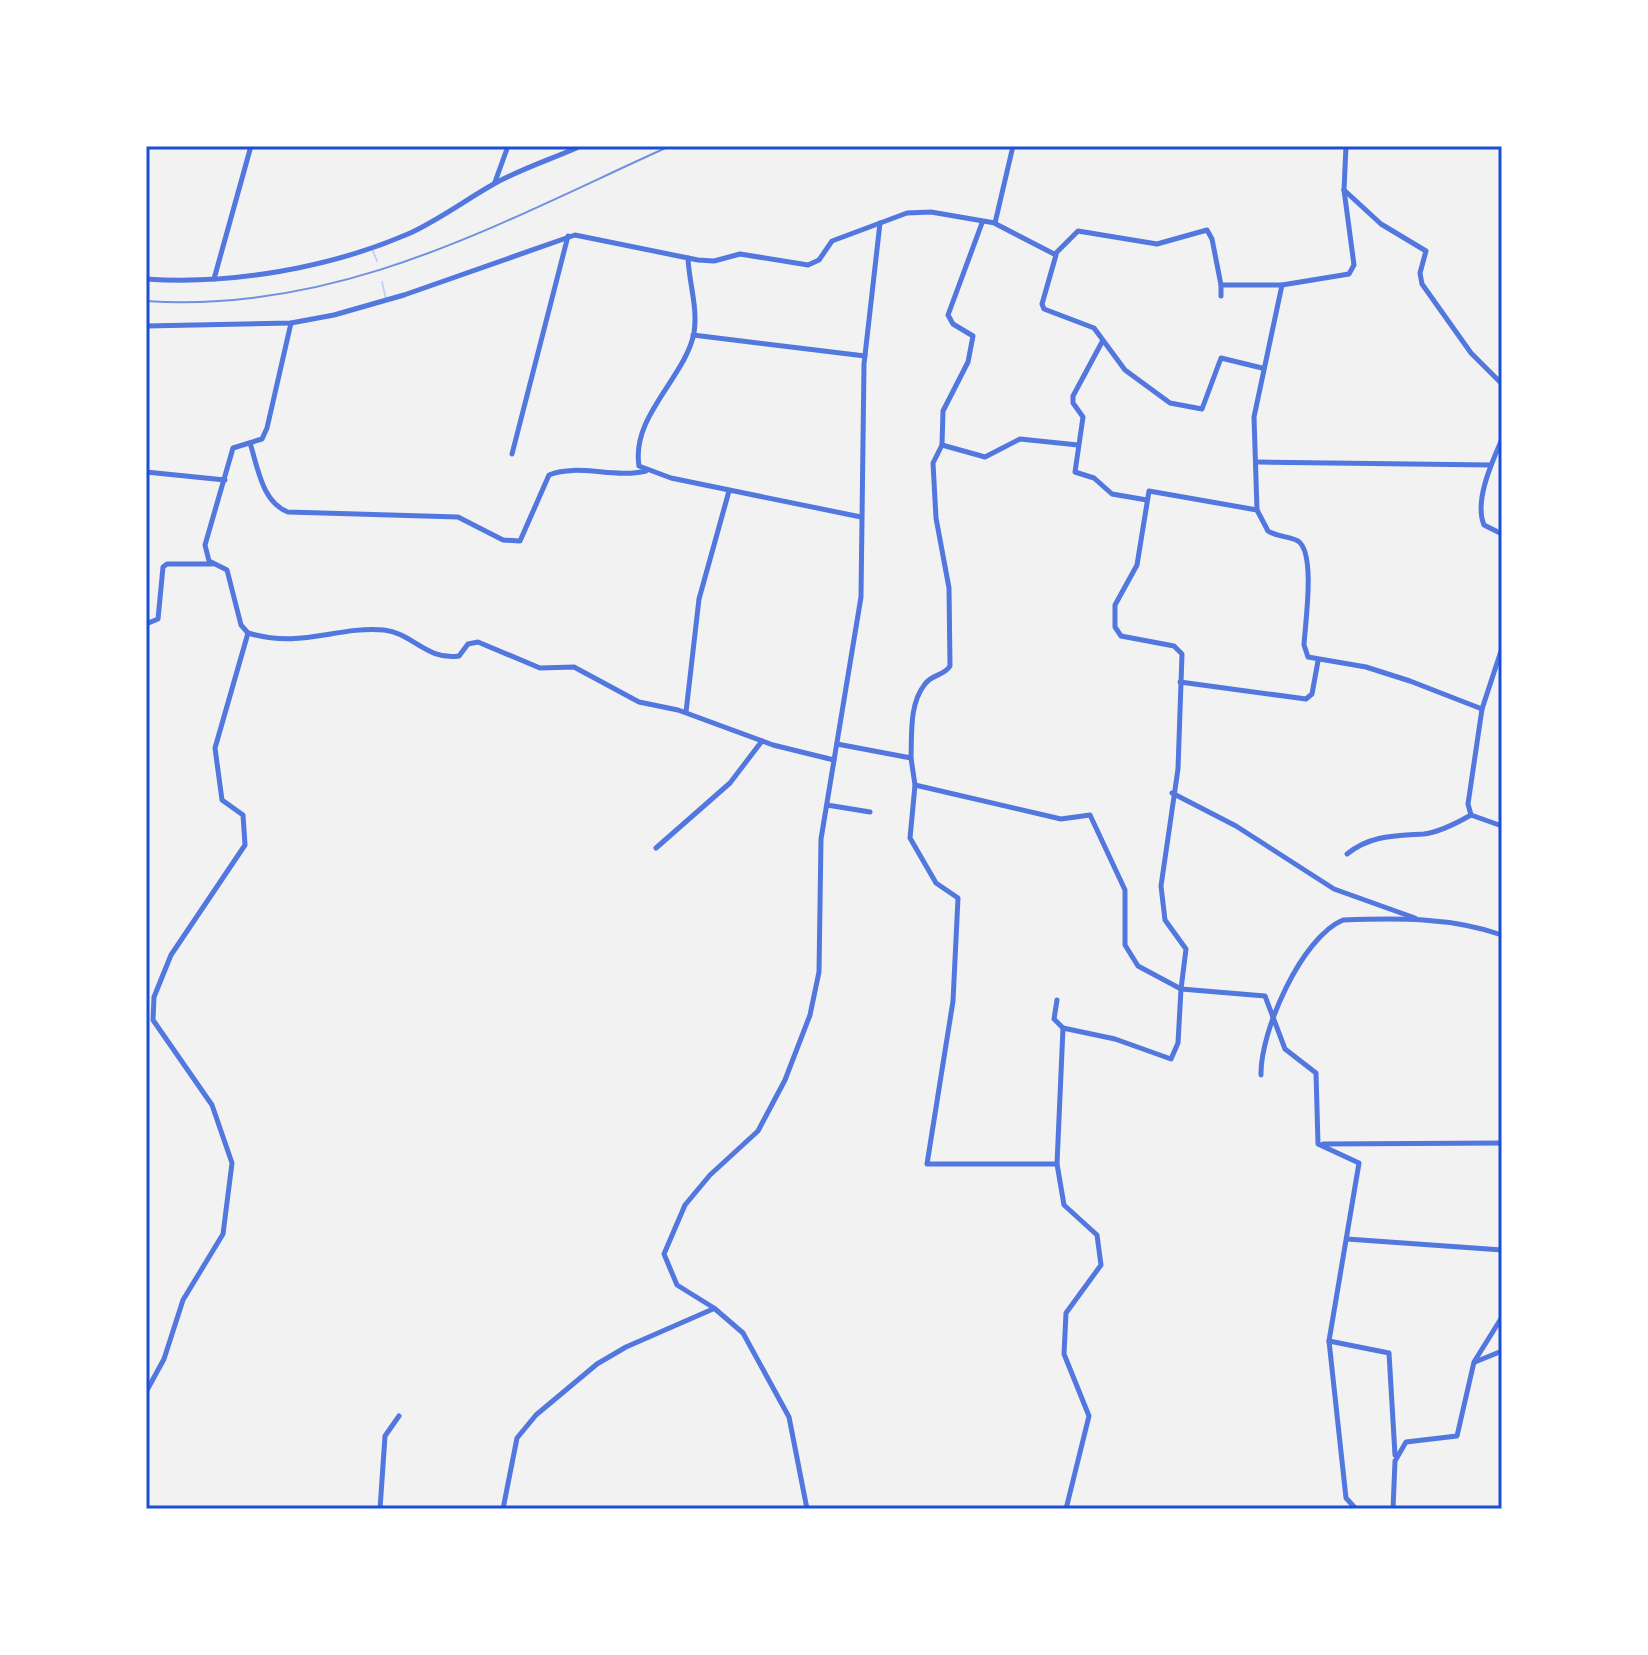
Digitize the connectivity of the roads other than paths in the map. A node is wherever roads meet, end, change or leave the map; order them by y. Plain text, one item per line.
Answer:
1 (251, 146) edge
2 (508, 146) edge
3 (581, 146) edge
4 (1013, 146) edge
5 (1346, 146) edge
6 (495, 183) junction
7 (1344, 190) junction
8 (880, 223) junction
9 (982, 223) junction
10 (995, 223) junction
11 (568, 236) junction
12 (1055, 254) junction
13 (688, 258) junction
14 (146, 279) edge
15 (214, 279) junction
16 (1221, 285) junction
17 (1282, 285) junction
18 (1221, 296) dead end
19 (291, 323) junction
20 (146, 326) edge
21 (693, 335) junction
22 (1102, 342) junction
23 (865, 356) junction
24 (1262, 368) junction
25 (1502, 384) edge
26 (1502, 439) edge
27 (250, 443) junction
28 (942, 445) junction
29 (1078, 445) junction
30 (512, 454) dead end
31 (1258, 462) junction
32 (1491, 465) junction
33 (646, 471) junction
34 (146, 472) edge
35 (225, 480) junction
36 (729, 491) junction
37 (1147, 500) junction
38 (1257, 510) junction
39 (861, 517) junction
40 (1502, 534) edge
41 (213, 564) junction
42 (146, 624) edge
43 (248, 633) junction
44 (1502, 648) edge
45 (1318, 661) junction
46 (1180, 682) junction
47 (1482, 709) junction
48 (686, 712) junction
49 (762, 741) junction
50 (837, 744) junction
51 (911, 758) junction
52 (834, 760) junction
53 (915, 785) junction
54 (1172, 793) junction
55 (827, 805) junction
56 (870, 812) dead end
57 (1471, 815) junction
58 (1502, 826) edge
59 (656, 848) dead end
60 (1347, 854) dead end
61 (1419, 919) junction
62 (1502, 923) edge
63 (1502, 936) edge
64 (1181, 989) junction
65 (1057, 1000) dead end
66 (1273, 1018) junction
67 (1063, 1028) junction
68 (1261, 1075) dead end
69 (1502, 1102) edge
70 (1502, 1129) edge
71 (1502, 1143) edge
72 (1318, 1144) junction
73 (1057, 1164) junction
74 (1347, 1239) junction
75 (1502, 1250) edge
76 (714, 1308) junction
77 (1502, 1317) edge
78 (1329, 1341) junction
79 (1502, 1351) edge
80 (1474, 1362) junction
81 (146, 1392) edge
82 (399, 1416) dead end
83 (1395, 1461) junction
84 (380, 1509) edge
85 (503, 1509) edge
86 (807, 1509) edge
87 (1066, 1509) edge
88 (1356, 1509) edge
89 (1393, 1509) edge

1 - 15 street
2 - 6 street
3 - 6 street
4 - 10 street
5 - 7 street
6 - 15 street
7 - 17 street
7 - 25 street
8 - 9 street
8 - 13 street
8 - 23 street
9 - 10 street
9 - 28 street
10 - 12 street
11 - 13 street
11 - 19 street
11 - 30 street
12 - 16 street
12 - 22 street
13 - 21 street
14 - 15 street
16 - 17 street
16 - 18 street
17 - 24 street
19 - 20 street
19 - 27 street
21 - 23 street
21 - 33 street
22 - 24 street
22 - 29 street
23 - 39 street
24 - 31 street
26 - 32 street
27 - 33 street
27 - 35 street
28 - 29 street
28 - 51 street
29 - 37 street
31 - 32 street
31 - 38 street
32 - 40 street
33 - 36 street
34 - 35 street
35 - 41 street
36 - 39 street
36 - 48 street
37 - 38 street
37 - 46 street
38 - 45 street
39 - 50 street
41 - 42 street
41 - 43 street
43 - 48 street
43 - 81 street
44 - 47 street
45 - 46 street
45 - 47 street
46 - 54 street
47 - 57 street
48 - 49 street
49 - 52 street
49 - 59 street
50 - 51 street
50 - 52 street
51 - 53 street
52 - 55 street
53 - 64 street
53 - 73 street
54 - 61 street
54 - 64 street
55 - 56 street
55 - 76 street
57 - 58 street
57 - 60 street
61 - 63 street
61 - 66 street
62 - 63 street
64 - 66 street
64 - 67 street
65 - 67 street
66 - 68 street
66 - 72 street
67 - 73 street
69 - 70 street
71 - 72 street
72 - 74 street
73 - 87 street
74 - 75 street
74 - 78 street
76 - 85 street
76 - 86 street
77 - 80 street
78 - 83 street
78 - 88 street
79 - 80 street
80 - 83 street
82 - 84 street
83 - 89 street

